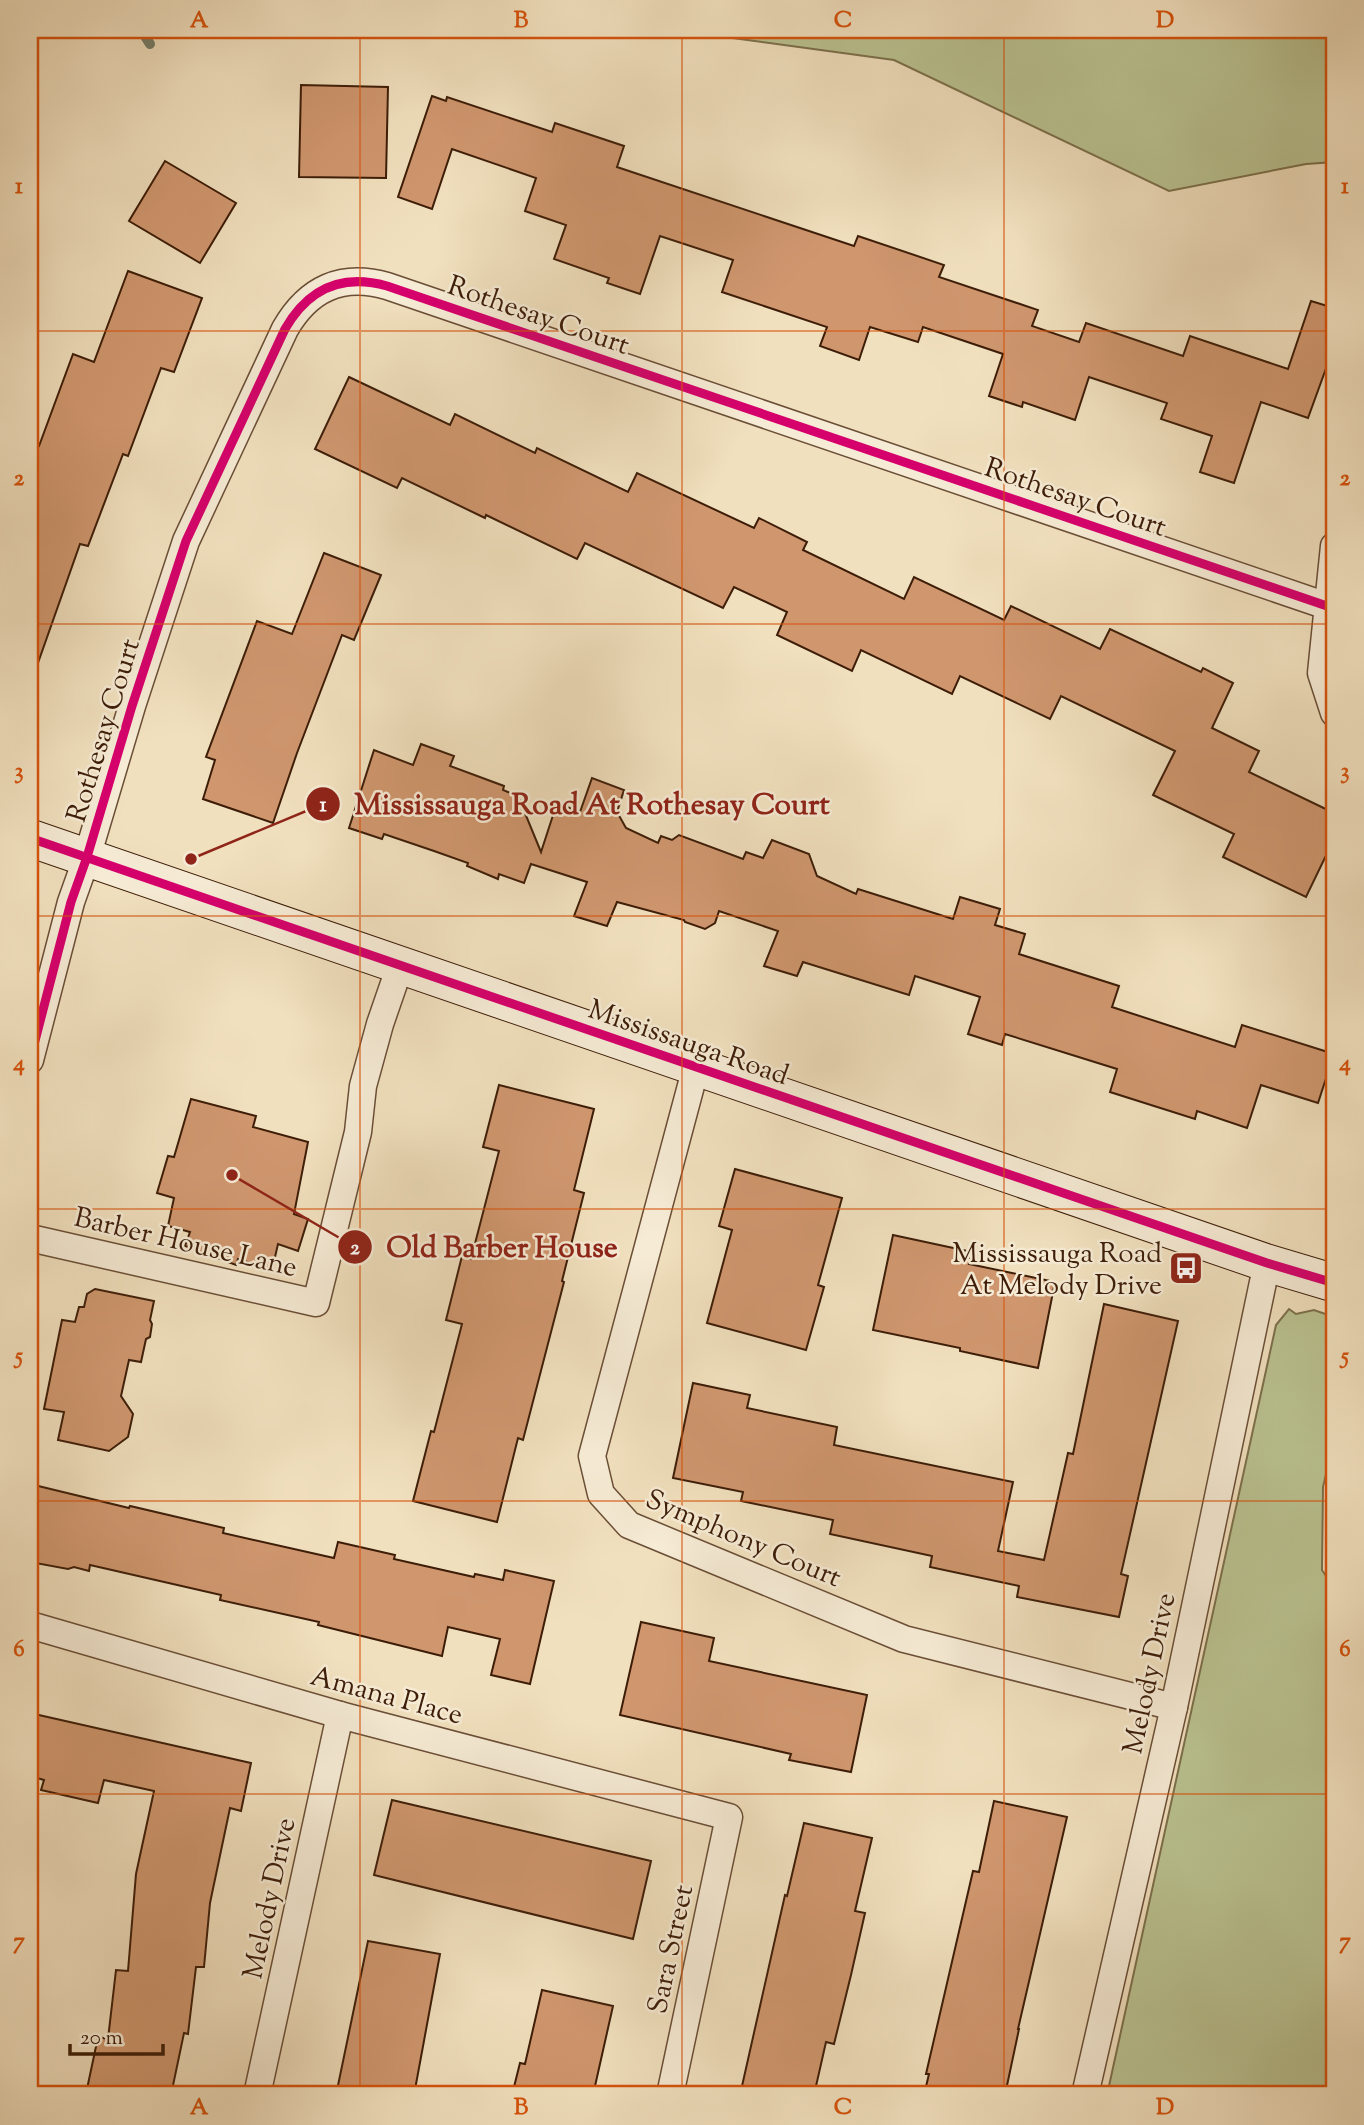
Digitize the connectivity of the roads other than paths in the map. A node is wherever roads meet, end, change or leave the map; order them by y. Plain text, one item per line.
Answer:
1 (1334, 546) edge
2 (1327, 606) junction
3 (1334, 713) edge
4 (30, 838) edge
5 (87, 857) junction
6 (400, 966) junction
7 (30, 1060) edge
8 (696, 1067) junction
9 (30, 1238) edge
10 (1267, 1263) junction
11 (1334, 1283) edge
12 (30, 1625) edge
13 (1174, 1707) junction
14 (340, 1715) junction
15 (729, 1817) joint
16 (257, 2095) edge
17 (670, 2095) edge
18 (1085, 2095) edge

1 - 2 street
2 - 3 street
2 - 5 street, Rothesay Court
4 - 5 main road, Mississauga Road
5 - 6 main road, Mississauga Road
5 - 7 street, Rothesay Court
6 - 8 main road, Mississauga Road
6 - 9 street, Barber House Lane
8 - 10 main road, Mississauga Road
8 - 13 street, Symphony Court
10 - 11 main road, Mississauga Road
10 - 13 street, Melody Drive
12 - 14 street, Amana Place
13 - 18 street, Melody Drive
14 - 15 street, Amana Place
14 - 16 street, Melody Drive
15 - 17 street, Sara Street

